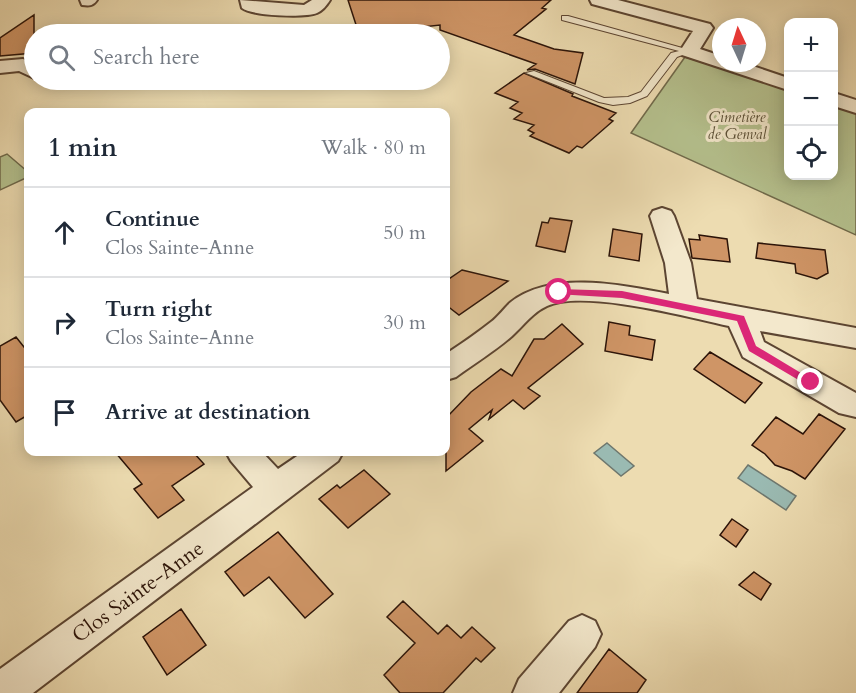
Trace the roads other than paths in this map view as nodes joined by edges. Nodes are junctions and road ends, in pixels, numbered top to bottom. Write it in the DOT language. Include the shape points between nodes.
graph roads {
  1 [pos="248,0"];
  2 [pos="598,0"];
  3 [pos="319,3"];
  4 [pos="565,18"];
  5 [pos="689,51"];
  6 [pos="712,59"];
  7 [pos="24,66"];
  8 [pos="0,67"];
  9 [pos="753,72"];
  10 [pos="531,73"];
  11 [pos="784,82"];
  12 [pos="838,100"];
  13 [pos="856,107"];
  14 [pos="662,216"];
  15 [pos="684,305"];
  16 [pos="740,318"];
  17 [pos="856,338"];
  18 [pos="450,366"];
  19 [pos="856,405"];
  20 [pos="246,456"];
  21 [pos="321,456"];
  22 [pos="275,489"];
  23 [pos="582,634"];
  24 [pos="0,693"];
  25 [pos="533,693"];
  1 -- 3 [label="street" via="253,8 262,9 304,10"];
  2 -- 5 [label="street" via="704,28"];
  4 -- 5 [label="lane"];
  5 -- 6 [label="street"];
  5 -- 10 [label="lane" via="674,55 645,94 630,100 602,100"];
  7 -- 8 [label="street"];
  9 -- 11 [label="street"];
  12 -- 13 [label="street"];
  14 -- 15 [label="street" via="678,263"];
  15 -- 16 [label="street"];
  15 -- 18 [label="street" via="622,294 559,292 538,298 521,309 503,328"];
  16 -- 17 [label="street"];
  16 -- 19 [label="street" via="753,348"];
  20 -- 22 [label="street"];
  21 -- 22 [label="street, Clos Sainte-Anne"];
  22 -- 24 [label="street, Clos Sainte-Anne"];
  23 -- 25 [label="street"];
}
